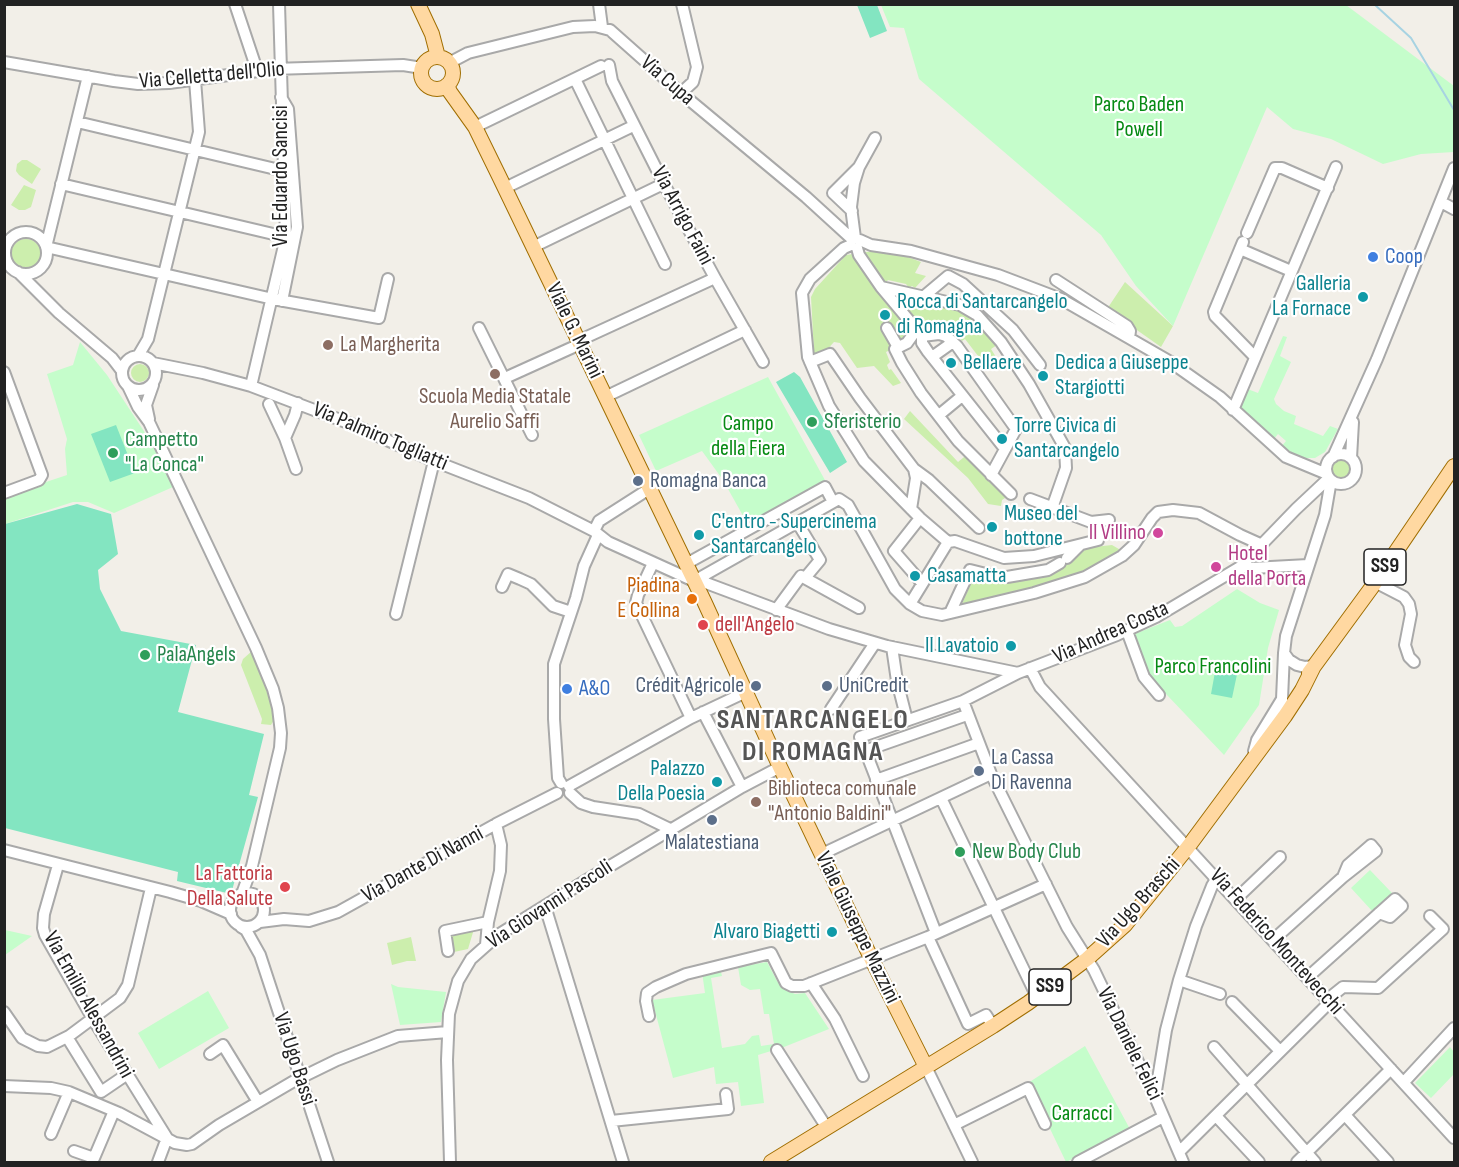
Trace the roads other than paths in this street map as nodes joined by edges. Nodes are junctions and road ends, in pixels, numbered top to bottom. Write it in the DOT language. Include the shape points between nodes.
graph roads {
  1 [pos="235,4"];
  2 [pos="279,4"];
  3 [pos="418,4"];
  4 [pos="599,4"];
  5 [pos="682,4"];
  6 [pos="602,27"];
  7 [pos="444,60"];
  8 [pos="4,62"];
  9 [pos="422,68"];
  10 [pos="281,69"];
  11 [pos="257,70"];
  12 [pos="88,76"];
  13 [pos="575,79"];
  14 [pos="195,80"];
  15 [pos="447,85"];
  16 [pos="681,93"];
  17 [pos="280,97"];
  18 [pos="77,122"];
  19 [pos="475,127"];
  20 [pos="631,127"];
  21 [pos="875,138"];
  22 [pos="604,140"];
  23 [pos="195,151"];
  24 [pos="859,167"];
  25 [pos="1336,167"];
  26 [pos="1455,168"];
  27 [pos="284,171"];
  28 [pos="61,184"];
  29 [pos="659,186"];
  30 [pos="505,188"];
  31 [pos="1328,188"];
  32 [pos="290,197"];
  33 [pos="632,199"];
  34 [pos="1441,202"];
  35 [pos="1455,209"];
  36 [pos="55,211"];
  37 [pos="852,211"];
  38 [pos="180,212"];
  39 [pos="32,233"];
  40 [pos="8,236"];
  41 [pos="286,237"];
  42 [pos="1243,241"];
  43 [pos="858,243"];
  44 [pos="46,247"];
  45 [pos="533,247"];
  46 [pos="5,252"];
  47 [pos="665,264"];
  48 [pos="39,269"];
  49 [pos="1291,271"];
  50 [pos="12,272"];
  51 [pos="165,273"];
  52 [pos="715,278"];
  53 [pos="388,279"];
  54 [pos="1056,280"];
  55 [pos="881,287"];
  56 [pos="38,291"];
  57 [pos="923,297"];
  58 [pos="277,300"];
  59 [pos="479,328"];
  60 [pos="887,328"];
  61 [pos="745,330"];
  62 [pos="920,333"];
  63 [pos="1129,338"];
  64 [pos="148,339"];
  65 [pos="93,341"];
  66 [pos="579,342"];
  67 [pos="952,342"];
  68 [pos="897,348"];
  69 [pos="134,357"];
  70 [pos="932,357"];
  71 [pos="1255,357"];
  72 [pos="152,361"];
  73 [pos="763,362"];
  74 [pos="810,362"];
  75 [pos="1040,364"];
  76 [pos="188,370"];
  77 [pos="122,371"];
  78 [pos="4,372"];
  79 [pos="505,378"];
  80 [pos="1246,379"];
  81 [pos="154,382"];
  82 [pos="128,386"];
  83 [pos="251,386"];
  84 [pos="962,396"];
  85 [pos="605,397"];
  86 [pos="1220,397"];
  87 [pos="298,403"];
  88 [pos="269,404"];
  89 [pos="1233,410"];
  90 [pos="1353,414"];
  91 [pos="939,415"];
  92 [pos="149,422"];
  93 [pos="532,435"];
  94 [pos="285,438"];
  95 [pos="1005,449"];
  96 [pos="1332,458"];
  97 [pos="1351,458"];
  98 [pos="434,461"];
  99 [pos="1310,466"];
  100 [pos="1455,466"];
  101 [pos="297,469"];
  102 [pos="914,469"];
  103 [pos="991,475"];
  104 [pos="1329,478"];
  105 [pos="1344,484"];
  106 [pos="649,489"];
  107 [pos="4,493"];
  108 [pos="1011,494"];
  109 [pos="1030,499"];
  110 [pos="836,500"];
  111 [pos="1052,508"];
  112 [pos="911,509"];
  113 [pos="1325,515"];
  114 [pos="920,518"];
  115 [pos="797,522"];
  116 [pos="979,528"];
  117 [pos="748,530"];
  118 [pos="596,533"];
  119 [pos="1240,536"];
  120 [pos="948,542"];
  121 [pos="1260,544"];
  122 [pos="756,545"];
  123 [pos="1080,545"];
  124 [pos="653,563"];
  125 [pos="686,564"];
  126 [pos="1243,564"];
  127 [pos="1308,565"];
  128 [pos="805,578"];
  129 [pos="698,579"];
  130 [pos="1375,582"];
  131 [pos="922,583"];
  132 [pos="502,587"];
  133 [pos="910,604"];
  134 [pos="859,608"];
  135 [pos="776,609"];
  136 [pos="571,612"];
  137 [pos="950,613"];
  138 [pos="396,614"];
  139 [pos="1127,631"];
  140 [pos="875,643"];
  141 [pos="892,647"];
  142 [pos="1284,653"];
  143 [pos="1414,662"];
  144 [pos="1314,666"];
  145 [pos="1030,668"];
  146 [pos="1018,673"];
  147 [pos="746,692"];
  148 [pos="1159,695"];
  149 [pos="963,701"];
  150 [pos="1284,708"];
  151 [pos="831,710"];
  152 [pos="703,712"];
  153 [pos="968,715"];
  154 [pos="691,718"];
  155 [pos="907,720"];
  156 [pos="978,743"];
  157 [pos="870,749"];
  158 [pos="780,767"];
  159 [pos="992,774"];
  160 [pos="876,780"];
  161 [pos="1236,781"];
  162 [pos="742,787"];
  163 [pos="564,789"];
  164 [pos="941,798"];
  165 [pos="891,821"];
  166 [pos="496,824"];
  167 [pos="670,829"];
  168 [pos="1188,847"];
  169 [pos="4,852"];
  170 [pos="822,854"];
  171 [pos="1280,857"];
  172 [pos="58,865"];
  173 [pos="252,866"];
  174 [pos="1343,877"];
  175 [pos="1217,878"];
  176 [pos="1046,884"];
  177 [pos="152,888"];
  178 [pos="257,896"];
  179 [pos="238,897"];
  180 [pos="1236,899"];
  181 [pos="201,901"];
  182 [pos="545,906"];
  183 [pos="994,907"];
  184 [pos="264,908"];
  185 [pos="1379,913"];
  186 [pos="231,915"];
  187 [pos="1430,916"];
  188 [pos="284,919"];
  189 [pos="488,922"];
  190 [pos="258,923"];
  191 [pos="241,927"];
  192 [pos="932,935"];
  193 [pos="1274,940"];
  194 [pos="486,945"];
  195 [pos="448,951"];
  196 [pos="260,955"];
  197 [pos="1088,959"];
  198 [pos="872,960"];
  199 [pos="1308,977"];
  200 [pos="1179,980"];
  201 [pos="811,983"];
  202 [pos="1220,994"];
  203 [pos="1037,997"];
  204 [pos="1329,1000"];
  205 [pos="1232,1002"];
  206 [pos="4,1012"];
  207 [pos="649,1016"];
  208 [pos="93,1019"];
  209 [pos="993,1026"];
  210 [pos="1454,1031"];
  211 [pos="448,1032"];
  212 [pos="67,1037"];
  213 [pos="1214,1047"];
  214 [pos="777,1050"];
  215 [pos="1280,1051"];
  216 [pos="210,1054"];
  217 [pos="926,1067"];
  218 [pos="1391,1069"];
  219 [pos="126,1075"];
  220 [pos="862,1076"];
  221 [pos="300,1078"];
  222 [pos="1404,1082"];
  223 [pos="1246,1084"];
  224 [pos="4,1086"];
  225 [pos="69,1092"];
  226 [pos="726,1094"];
  227 [pos="1155,1097"];
  228 [pos="258,1102"];
  229 [pos="114,1111"];
  230 [pos="1345,1115"];
  231 [pos="1216,1116"];
  232 [pos="1163,1118"];
  233 [pos="611,1121"];
  234 [pos="1046,1124"];
  235 [pos="954,1125"];
  236 [pos="827,1128"];
  237 [pos="1452,1131"];
  238 [pos="51,1134"];
  239 [pos="166,1138"];
  240 [pos="74,1151"];
  241 [pos="1306,1153"];
  242 [pos="1181,1157"];
  243 [pos="158,1162"];
  244 [pos="328,1162"];
  245 [pos="450,1162"];
  246 [pos="623,1162"];
  247 [pos="771,1162"];
  248 [pos="972,1162"];
  249 [pos="1077,1162"];
  250 [pos="1259,1162"];
  251 [pos="1297,1162"];
  252 [pos="1315,1162"];
  253 [pos="1388,1162"];
  1 -- 11 [label="street"];
  2 -- 10 [label="street, Via Eduardo Sancisi"];
  3 -- 7 [label="main road"];
  4 -- 6 [label="street"];
  5 -- 16 [label="street" via="697,68 693,82"];
  6 -- 7 [label="street" via="573,27"];
  6 -- 16 [label="street, Via Cupa"];
  7 -- 9 [label="main road" via="428,60"];
  7 -- 15 [label="main road" via="453,72"];
  8 -- 12 [label="street, Via Celletta dell'Olio"];
  9 -- 10 [label="street, Via Celletta dell'Olio" via="403,65"];
  9 -- 15 [label="main road" via="422,78 428,86 438,89"];
  10 -- 11 [label="street, Via Celletta dell'Olio"];
  10 -- 17 [label="street, Via Eduardo Sancisi"];
  11 -- 14 [label="street, Via Celletta dell'Olio"];
  12 -- 14 [label="street, Via Celletta dell'Olio" via="138,84"];
  12 -- 18 [label="street"];
  13 -- 19 [label="street"];
  13 -- 22 [label="street"];
  13 -- 52 [label="street, Via Arrigo Faini" via="605,66"];
  14 -- 23 [label="street" via="199,132"];
  15 -- 19 [label="main road, Viale G. Marini"];
  16 -- 43 [label="street, Via Cupa"];
  17 -- 27 [label="street, Via Eduardo Sancisi"];
  17 -- 32 [label="street" via="288,109"];
  18 -- 23 [label="street"];
  18 -- 28 [label="street"];
  19 -- 30 [label="main road, Viale G. Marini"];
  20 -- 22 [label="street"];
  21 -- 24 [label="street"];
  22 -- 30 [label="street"];
  22 -- 33 [label="street"];
  23 -- 27 [label="street"];
  23 -- 38 [label="street"];
  24 -- 37 [label="street"];
  24 -- 37 [label="street" via="833,193"];
  25 -- 31 [label="street"];
  26 -- 34 [label="street"];
  27 -- 32 [label="street, Via Eduardo Sancisi"];
  28 -- 36 [label="street"];
  28 -- 38 [label="street"];
  29 -- 33 [label="street"];
  30 -- 45 [label="main road, Viale G. Marini"];
  31 -- 42 [label="street" via="1275,168"];
  31 -- 49 [label="street"];
  32 -- 41 [label="street, Via Eduardo Sancisi"];
  32 -- 58 [label="street" via="296,229"];
  33 -- 45 [label="street"];
  33 -- 47 [label="street"];
  34 -- 35 [label="street"];
  34 -- 90 [label="street"];
  36 -- 39 [label="street"];
  36 -- 44 [label="street"];
  37 -- 43 [label="street"];
  38 -- 41 [label="street"];
  38 -- 51 [label="street"];
  39 -- 40 [label="street"];
  39 -- 44 [label="street"];
  40 -- 46 [label="street"];
  41 -- 58 [label="street, Via Eduardo Sancisi"];
  42 -- 49 [label="street"];
  42 -- 71 [label="street" via="1214,312"];
  43 -- 55 [label="street" via="859,255"];
  43 -- 63 [label="street" via="911,251 1042,290"];
  43 -- 74 [label="street" via="844,248 810,279 802,293"];
  44 -- 48 [label="street" via="46,259"];
  44 -- 51 [label="street"];
  45 -- 66 [label="main road, Viale G. Marini"];
  46 -- 50 [label="street"];
  48 -- 50 [label="street" via="29,274"];
  48 -- 56 [label="street"];
  49 -- 71 [label="street"];
  50 -- 56 [label="street"];
  51 -- 58 [label="street"];
  51 -- 64 [label="street"];
  52 -- 61 [label="street, Via Arrigo Faini"];
  52 -- 66 [label="street"];
  53 -- 58 [label="street" via="379,318"];
  54 -- 63 [label="street" via="1127,326"];
  55 -- 57 [label="street"];
  55 -- 62 [label="street"];
  56 -- 65 [label="street"];
  57 -- 75 [label="street" via="948,276 963,284 1012,330"];
  57 -- 111 [label="street" via="960,305 977,315 1029,384 1065,448 1066,468"];
  58 -- 83 [label="street, Via Eduardo Sancisi"];
  59 -- 79 [label="street"];
  60 -- 68 [label="street"];
  61 -- 73 [label="street, Via Arrigo Faini"];
  61 -- 85 [label="street"];
  62 -- 67 [label="street" via="939,334"];
  62 -- 68 [label="street"];
  62 -- 70 [label="street"];
  63 -- 86 [label="street"];
  64 -- 69 [label="street"];
  64 -- 72 [label="street"];
  65 -- 69 [label="street"];
  65 -- 77 [label="street"];
  66 -- 79 [label="street"];
  66 -- 85 [label="main road, Viale G. Marini"];
  67 -- 70 [label="street"];
  67 -- 95 [label="street" via="1016,429"];
  68 -- 91 [label="street" via="921,393"];
  69 -- 72 [label="street"];
  69 -- 77 [label="street"];
  70 -- 84 [label="street"];
  71 -- 80 [label="street"];
  72 -- 76 [label="street, Via Palmiro Togliatti"];
  72 -- 81 [label="street" via="156,368"];
  74 -- 102 [label="street" via="830,354"];
  74 -- 112 [label="street" via="829,406 864,461"];
  76 -- 81 [label="street"];
  76 -- 83 [label="street, Via Palmiro Togliatti"];
  77 -- 82 [label="street"];
  78 -- 107 [label="street" via="42,475 39,480"];
  79 -- 93 [label="street"];
  80 -- 86 [label="street" via="1228,397"];
  80 -- 89 [label="street"];
  81 -- 82 [label="street" via="143,390"];
  81 -- 92 [label="street" via="146,405"];
  82 -- 92 [label="street"];
  83 -- 87 [label="street, Via Palmiro Togliatti"];
  84 -- 91 [label="street"];
  84 -- 95 [label="street"];
  85 -- 106 [label="main road, Viale G. Marini"];
  86 -- 89 [label="street"];
  87 -- 94 [label="street"];
  87 -- 98 [label="street, Via Palmiro Togliatti"];
  88 -- 94 [label="street"];
  89 -- 99 [label="street" via="1286,458"];
  90 -- 96 [label="street"];
  90 -- 97 [label="street"];
  91 -- 103 [label="street"];
  92 -- 173 [label="street" via="266,668 278,708 280,748"];
  94 -- 101 [label="street"];
  95 -- 103 [label="street"];
  96 -- 97 [label="street" via="1342,454"];
  96 -- 99 [label="street"];
  96 -- 104 [label="street" via="1327,467"];
  97 -- 105 [label="street" via="1356,466 1355,476"];
  98 -- 118 [label="street, Via Palmiro Togliatti" via="529,498"];
  98 -- 138 [label="street"];
  99 -- 104 [label="street"];
  100 -- 130 [label="main road, SS9"];
  102 -- 112 [label="street"];
  102 -- 116 [label="street"];
  103 -- 108 [label="street"];
  104 -- 105 [label="street"];
  104 -- 113 [label="street"];
  104 -- 121 [label="street, Via Andrea Costa"];
  105 -- 113 [label="street"];
  106 -- 118 [label="street" via="599,521"];
  106 -- 125 [label="main road, Viale G. Marini"];
  109 -- 111 [label="street"];
  110 -- 115 [label="street"];
  110 -- 117 [label="street" via="825,488"];
  110 -- 133 [label="street" via="848,505 895,589"];
  111 -- 123 [label="street" via="1091,522 1104,521 1098,540"];
  112 -- 114 [label="street"];
  113 -- 127 [label="street"];
  114 -- 120 [label="street"];
  114 -- 131 [label="street" via="894,551"];
  115 -- 122 [label="street"];
  115 -- 128 [label="street" via="820,560"];
  117 -- 122 [label="street"];
  117 -- 125 [label="street"];
  118 -- 124 [label="street, Via Palmiro Togliatti"];
  118 -- 136 [label="street"];
  119 -- 121 [label="street"];
  119 -- 126 [label="street" via="1245,548"];
  119 -- 137 [label="street" via="1200,513 1158,512 1122,556 1085,577"];
  120 -- 123 [label="street" via="1004,558"];
  120 -- 131 [label="street"];
  121 -- 126 [label="street, Via Andrea Costa"];
  122 -- 129 [label="street"];
  123 -- 137 [label="street" via="1048,570 1002,577 970,570"];
  124 -- 129 [label="street, Via Palmiro Togliatti"];
  124 -- 154 [label="street" via="636,603"];
  125 -- 129 [label="main road, Viale G. Marini"];
  126 -- 127 [label="street"];
  126 -- 139 [label="street, Via Andrea Costa"];
  127 -- 142 [label="street"];
  128 -- 134 [label="street"];
  128 -- 135 [label="street" via="801,576"];
  129 -- 135 [label="street, Via Palmiro Togliatti"];
  129 -- 147 [label="main road, Viale G. Marini"];
  130 -- 143 [label="street" via="1404,597 1409,604 1405,645"];
  130 -- 144 [label="main road, SS9"];
  131 -- 133 [label="street"];
  132 -- 136 [label="street" via="508,574 531,584 553,606"];
  133 -- 137 [label="street" via="935,614"];
  135 -- 140 [label="street, Via Palmiro Togliatti"];
  136 -- 163 [label="street" via="554,664 558,778"];
  139 -- 145 [label="street, Via Andrea Costa"];
  139 -- 148 [label="street" via="1144,677"];
  140 -- 141 [label="street, Via Palmiro Togliatti"];
  140 -- 151 [label="street"];
  141 -- 146 [label="street, Via Palmiro Togliatti"];
  141 -- 155 [label="street"];
  142 -- 144 [label="street" via="1297,665"];
  142 -- 150 [label="street"];
  144 -- 150 [label="main road, Via Ugo Braschi"];
  145 -- 146 [label="street, Via Andrea Costa"];
  145 -- 168 [label="street, Via Federico Montevecchi" via="1040,687"];
  146 -- 149 [label="street, Via Andrea Costa"];
  147 -- 152 [label="street, Via Dante Di Nanni"];
  147 -- 158 [label="main road, Viale Giuseppe Mazzini"];
  149 -- 153 [label="street, Via Daniele Felici"];
  149 -- 155 [label="street, Via Andrea Costa"];
  150 -- 161 [label="main road, Via Ugo Braschi"];
  150 -- 161 [label="main road, Via Ugo Braschi"];
  152 -- 154 [label="street, Via Dante Di Nanni"];
  152 -- 162 [label="street"];
  153 -- 156 [label="street, Via Daniele Felici"];
  153 -- 157 [label="street"];
  154 -- 163 [label="street, Via Dante Di Nanni"];
  155 -- 160 [label="street, Via Andrea Costa" via="860,737"];
  156 -- 159 [label="street, Via Daniele Felici"];
  156 -- 160 [label="street"];
  158 -- 162 [label="street, Via Giovanni Pascoli"];
  158 -- 170 [label="main road, Viale Giuseppe Mazzini"];
  159 -- 164 [label="street"];
  159 -- 176 [label="street, Via Daniele Felici"];
  160 -- 165 [label="street"];
  161 -- 168 [label="main road, Via Ugo Braschi"];
  162 -- 167 [label="street, Via Giovanni Pascoli"];
  163 -- 166 [label="street, Via Dante Di Nanni"];
  163 -- 167 [label="street" via="581,803 639,814"];
  164 -- 165 [label="street"];
  164 -- 183 [label="street"];
  165 -- 170 [label="street"];
  165 -- 192 [label="street"];
  166 -- 188 [label="street, Via Dante Di Nanni" via="338,912 309,921"];
  166 -- 189 [label="street" via="501,845 500,871"];
  167 -- 182 [label="street, Via Giovanni Pascoli"];
  168 -- 175 [label="street, Via Federico Montevecchi"];
  168 -- 197 [label="main road, Via Ugo Braschi / SS9" via="1125,925"];
  169 -- 172 [label="street"];
  170 -- 198 [label="main road, Viale Giuseppe Mazzini"];
  171 -- 180 [label="street"];
  172 -- 177 [label="street"];
  172 -- 208 [label="street, Via Emilio Alessandrini" via="45,906 43,928"];
  173 -- 178 [label="street"];
  173 -- 179 [label="street"];
  174 -- 193 [label="street"];
  175 -- 180 [label="street, Via Federico Montevecchi"];
  175 -- 200 [label="street"];
  176 -- 183 [label="street"];
  176 -- 197 [label="street, Via Daniele Felici"];
  177 -- 181 [label="street"];
  177 -- 208 [label="street" via="128,985 120,998"];
  178 -- 179 [label="street" via="247,893"];
  178 -- 184 [label="street"];
  179 -- 181 [label="street"];
  179 -- 186 [label="street" via="230,909"];
  180 -- 193 [label="street, Via Federico Montevecchi"];
  181 -- 186 [label="street"];
  182 -- 194 [label="street, Via Giovanni Pascoli"];
  182 -- 233 [label="street"];
  183 -- 192 [label="street"];
  183 -- 203 [label="street"];
  184 -- 188 [label="street, Via Dante Di Nanni"];
  184 -- 190 [label="street"];
  185 -- 199 [label="street"];
  186 -- 191 [label="street"];
  187 -- 204 [label="street" via="1443,929 1378,988 1343,987"];
  188 -- 190 [label="street, Via Dante Di Nanni"];
  189 -- 194 [label="street"];
  189 -- 195 [label="street" via="445,931"];
  190 -- 191 [label="street"];
  190 -- 196 [label="street, Via Ugo Bassi"];
  191 -- 196 [label="street, Via Ugo Bassi"];
  192 -- 198 [label="street"];
  192 -- 209 [label="street" via="968,1024 986,1015"];
  193 -- 199 [label="street, Via Federico Montevecchi"];
  194 -- 211 [label="street, Via Giovanni Pascoli" via="471,959 458,981"];
  196 -- 221 [label="street, Via Ugo Bassi"];
  197 -- 203 [label="main road, Via Ugo Braschi / SS9"];
  197 -- 227 [label="street, Via Daniele Felici"];
  198 -- 201 [label="street"];
  198 -- 217 [label="main road, Viale Giuseppe Mazzini"];
  199 -- 204 [label="street, Via Federico Montevecchi"];
  200 -- 202 [label="street"];
  200 -- 227 [label="street"];
  201 -- 207 [label="street" via="798,987 786,983 771,953 686,974 656,987 647,993"];
  201 -- 220 [label="street" via="835,1019"];
  203 -- 209 [label="main road, Via Ugo Braschi / SS9"];
  204 -- 215 [label="street"];
  204 -- 218 [label="street, Via Federico Montevecchi"];
  205 -- 215 [label="street"];
  206 -- 212 [label="street" via="22,1038 31,1043 47,1047"];
  208 -- 212 [label="street"];
  208 -- 219 [label="street, Via Emilio Alessandrini"];
  209 -- 217 [label="main road, Via Ugo Braschi / SS9"];
  210 -- 222 [label="street"];
  211 -- 221 [label="street" via="398,1036"];
  211 -- 245 [label="street, Via Giovanni Pascoli"];
  212 -- 219 [label="street" via="101,1092"];
  213 -- 223 [label="street"];
  214 -- 236 [label="street"];
  215 -- 223 [label="street"];
  216 -- 228 [label="street" via="223,1045"];
  217 -- 235 [label="street, Viale Giuseppe Mazzini"];
  217 -- 236 [label="main road, Via Ugo Braschi / SS9"];
  218 -- 222 [label="street, Via Federico Montevecchi"];
  218 -- 230 [label="street"];
  219 -- 239 [label="street, Via Emilio Alessandrini"];
  221 -- 228 [label="street"];
  221 -- 244 [label="street, Via Ugo Bassi"];
  222 -- 237 [label="street, Via Federico Montevecchi"];
  223 -- 231 [label="street"];
  223 -- 241 [label="street"];
  224 -- 225 [label="street"];
  225 -- 229 [label="street"];
  225 -- 238 [label="street"];
  226 -- 233 [label="street" via="728,1109"];
  227 -- 232 [label="street, Via Daniele Felici"];
  228 -- 239 [label="street" via="192,1144 182,1145"];
  229 -- 239 [label="street"];
  229 -- 240 [label="street" via="94,1158"];
  230 -- 241 [label="street"];
  230 -- 253 [label="street"];
  231 -- 242 [label="street"];
  231 -- 250 [label="street"];
  232 -- 242 [label="street, Via Daniele Felici"];
  232 -- 249 [label="street"];
  233 -- 246 [label="street"];
  234 -- 235 [label="street" via="1028,1088"];
  235 -- 248 [label="street, Viale Giuseppe Mazzini"];
  236 -- 247 [label="main road, Via Ugo Braschi / SS9"];
  239 -- 243 [label="street"];
  241 -- 251 [label="street"];
  241 -- 252 [label="street"];
}
